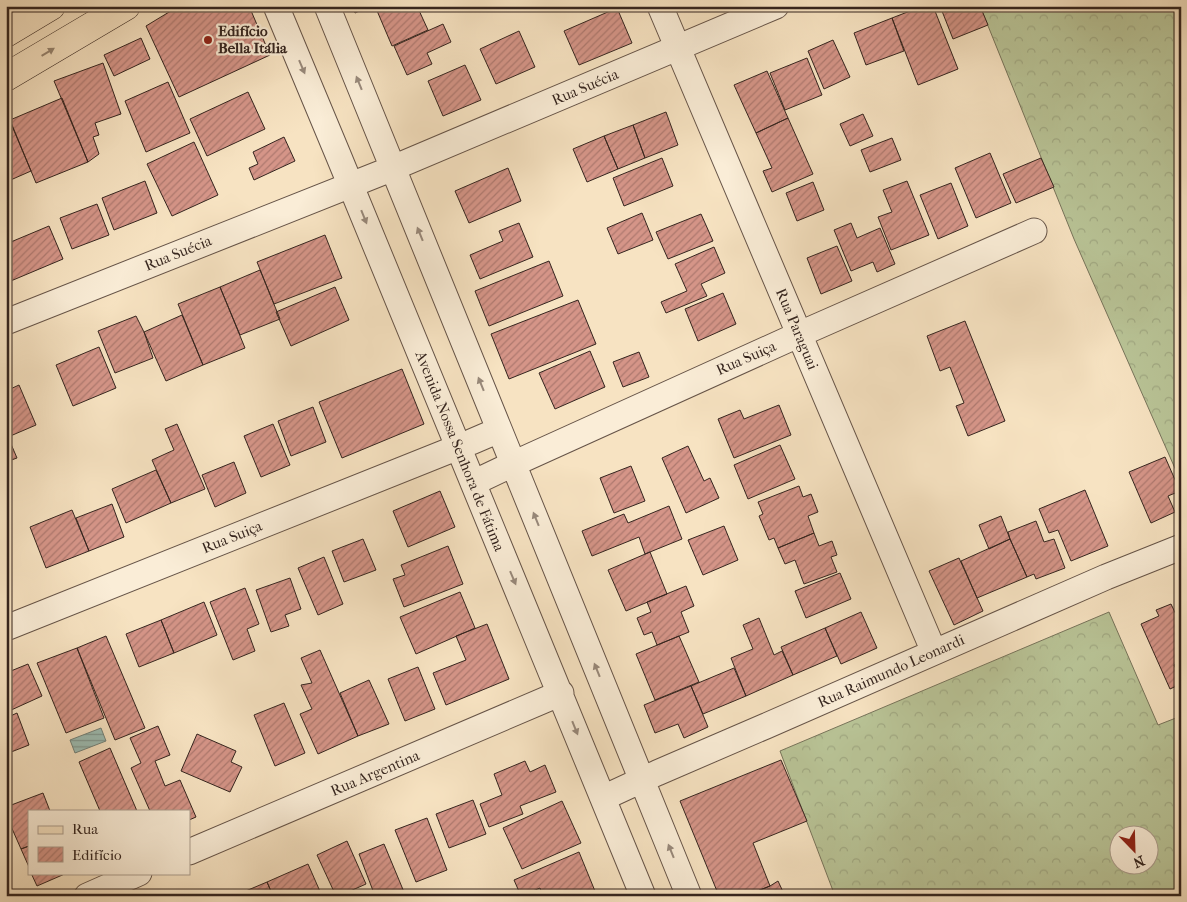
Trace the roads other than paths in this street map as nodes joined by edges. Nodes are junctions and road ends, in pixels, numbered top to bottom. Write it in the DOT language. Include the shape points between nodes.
graph roads {
  1 [pos="51,6"];
  2 [pos="276,6"];
  3 [pos="327,6"];
  4 [pos="660,6"];
  5 [pos="776,6"];
  6 [pos="111,10"];
  7 [pos="6,32"];
  8 [pos="678,48"];
  9 [pos="6,77"];
  10 [pos="393,168"];
  11 [pos="351,185"];
  12 [pos="1034,230"];
  13 [pos="6,322"];
  14 [pos="800,334"];
  15 [pos="499,430"];
  16 [pos="458,447"];
  17 [pos="513,464"];
  18 [pos="473,483"];
  19 [pos="1181,547"];
  20 [pos="6,628"];
  21 [pos="934,652"];
  22 [pos="561,693"];
  23 [pos="642,780"];
  24 [pos="603,798"];
  25 [pos="190,852"];
  26 [pos="138,874"];
  27 [pos="87,896"];
  28 [pos="643,896"];
  29 [pos="689,896"];
  1 -- 7 [label="main road"];
  2 -- 11 [label="street, Avenida Nossa Senhora de Fátima, one-way"];
  10 -- 3 [label="street, one-way"];
  4 -- 8 [label="street, Rua Paraguai"];
  5 -- 8 [label="street, Rua Suécia"];
  9 -- 6 [label="main road, one-way"];
  8 -- 10 [label="street, Rua Suécia"];
  8 -- 14 [label="street, Rua Paraguai"];
  10 -- 11 [label="street, Rua Suécia"];
  15 -- 10 [label="street, one-way"];
  11 -- 13 [label="street, Rua Suécia"];
  11 -- 16 [label="street, Avenida Nossa Senhora de Fátima, one-way"];
  12 -- 14 [label="street, Rua Suiça"];
  14 -- 17 [label="street, Rua Suiça"];
  14 -- 21 [label="street, Rua Paraguai"];
  15 -- 16 [label="street, Rua Suiça"];
  15 -- 17 [label="street"];
  16 -- 18 [label="street, Avenida Nossa Senhora de Fátima"];
  16 -- 20 [label="street, Rua Suiça"];
  17 -- 18 [label="street, Rua Suiça"];
  23 -- 17 [label="street, one-way"];
  18 -- 22 [label="street, Avenida Nossa Senhora de Fátima, one-way"];
  19 -- 21 [label="street, Rua Raimundo Leonardi"];
  21 -- 23 [label="street, Rua Raimundo Leonardi"];
  22 -- 24 [label="street, Avenida Nossa Senhora de Fátima, one-way"];
  22 -- 25 [label="street, Rua Argentina"];
  23 -- 24 [label="street, Rua Raimundo Leonardi"];
  29 -- 23 [label="street, one-way"];
  24 -- 28 [label="street, Avenida Nossa Senhora de Fátima"];
  26 -- 27 [label="street"];
}
